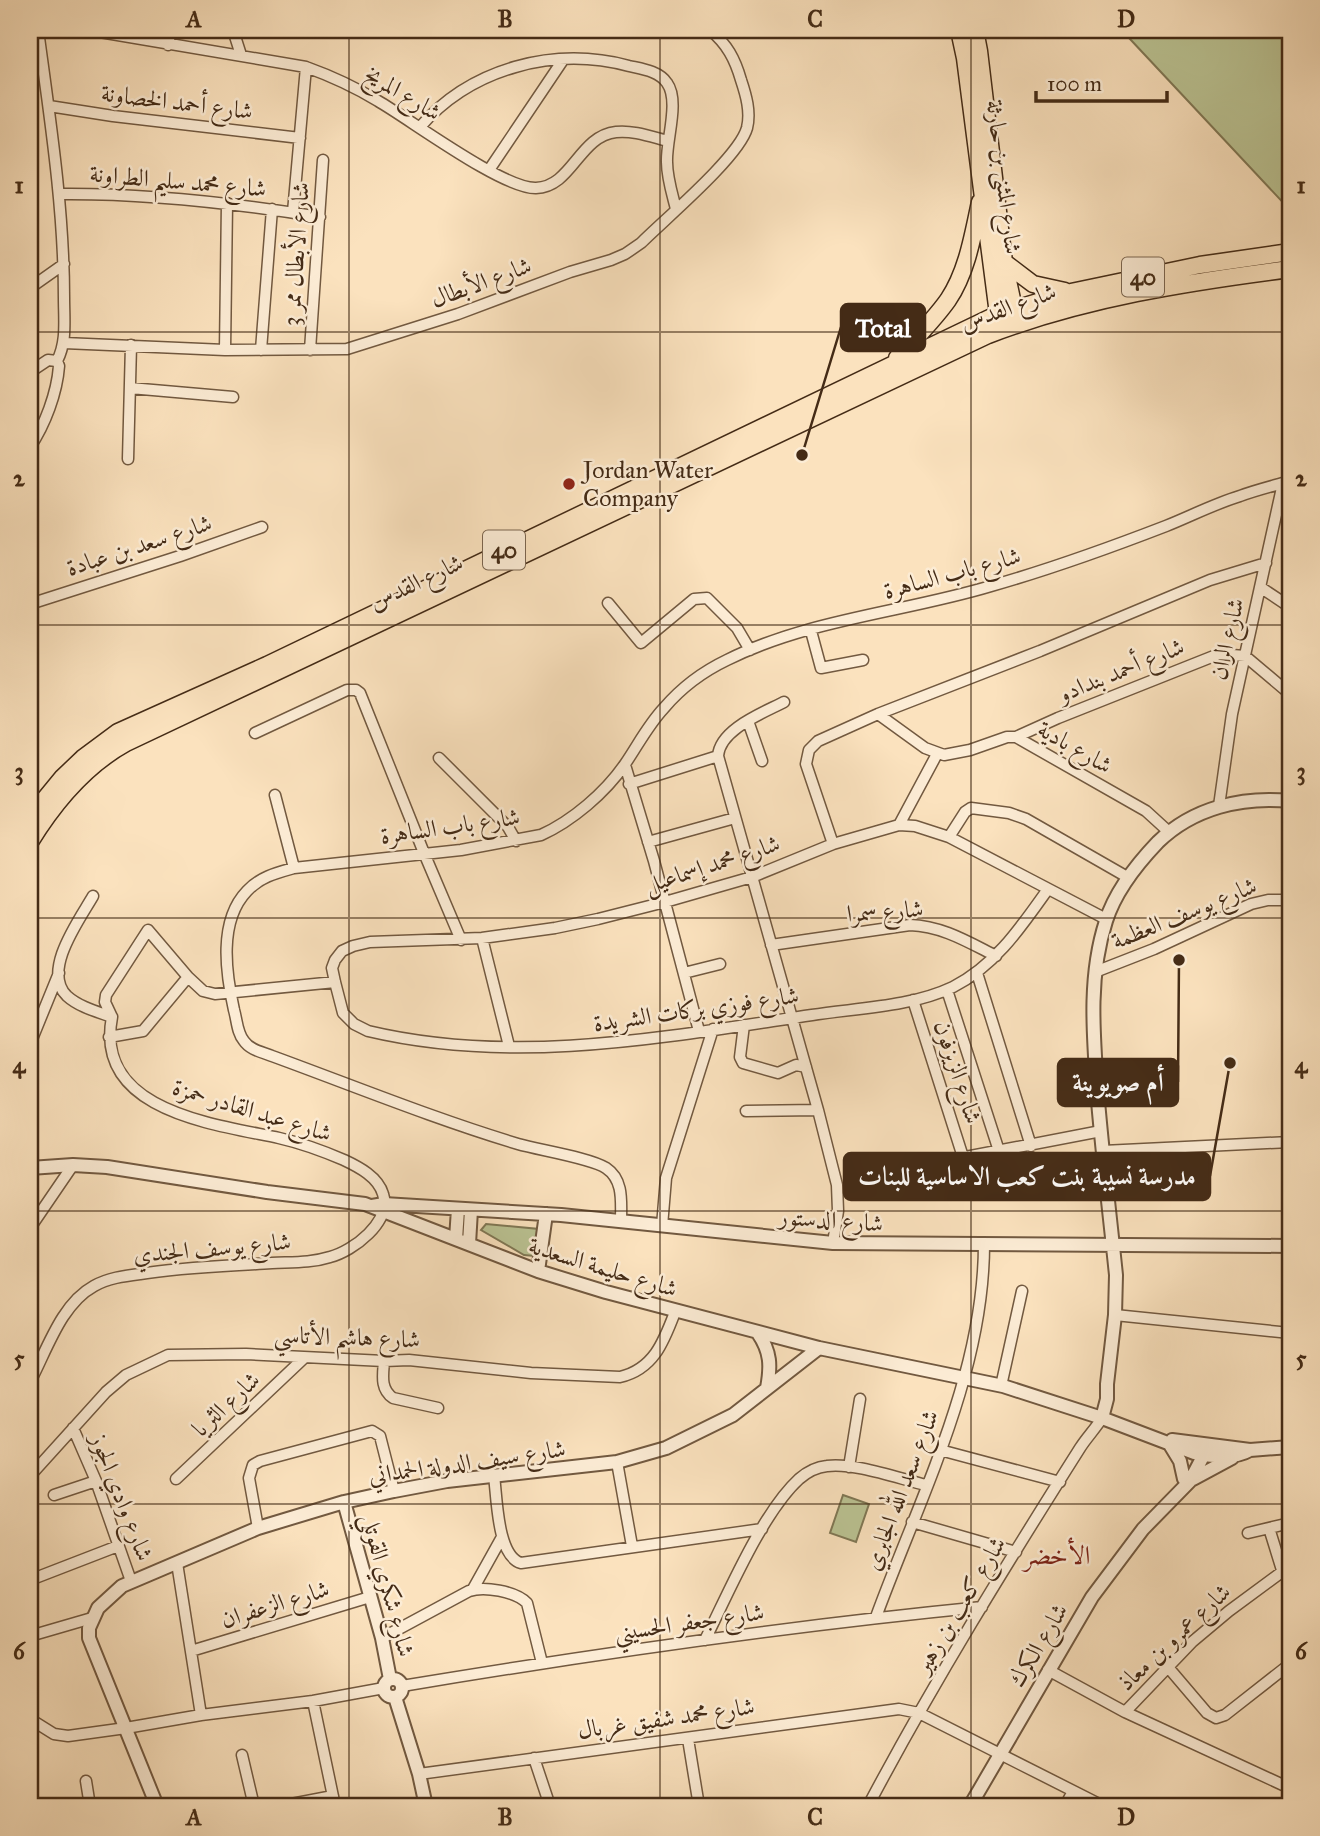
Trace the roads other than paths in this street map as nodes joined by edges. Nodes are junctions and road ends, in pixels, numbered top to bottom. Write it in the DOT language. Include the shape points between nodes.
graph roads {
  1 [pos="38,30"];
  2 [pos="89,30"];
  3 [pos="171,30"];
  4 [pos="233,30"];
  5 [pos="710,30"];
  6 [pos="959,30"];
  7 [pos="975,30"];
  8 [pos="111,32"];
  9 [pos="168,45"];
  10 [pos="242,55"];
  11 [pos="563,60"];
  12 [pos="306,67"];
  13 [pos="49,106"];
  14 [pos="420,127"];
  15 [pos="300,138"];
  16 [pos="668,141"];
  17 [pos="323,160"];
  18 [pos="489,170"];
  19 [pos="983,186"];
  20 [pos="59,194"];
  21 [pos="227,203"];
  22 [pos="272,209"];
  23 [pos="676,209"];
  24 [pos="293,212"];
  25 [pos="320,217"];
  26 [pos="1290,252"];
  27 [pos="1004,262"];
  28 [pos="64,264"];
  29 [pos="1290,270"];
  30 [pos="30,288"];
  31 [pos="1070,292"];
  32 [pos="1009,319"];
  33 [pos="64,343"];
  34 [pos="131,345"];
  35 [pos="225,350"];
  36 [pos="261,350"];
  37 [pos="310,350"];
  38 [pos="58,364"];
  39 [pos="890,365"];
  40 [pos="30,372"];
  41 [pos="130,388"];
  42 [pos="233,397"];
  43 [pos="30,447"];
  44 [pos="128,459"];
  45 [pos="1286,482"];
  46 [pos="262,527"];
  47 [pos="1266,563"];
  48 [pos="1260,587"];
  49 [pos="608,603"];
  50 [pos="30,604"];
  51 [pos="1290,607"];
  52 [pos="811,631"];
  53 [pos="750,650"];
  54 [pos="1245,656"];
  55 [pos="863,660"];
  56 [pos="1290,694"];
  57 [pos="784,702"];
  58 [pos="878,714"];
  59 [pos="748,721"];
  60 [pos="256,733"];
  61 [pos="1016,737"];
  62 [pos="937,754"];
  63 [pos="718,756"];
  64 [pos="439,758"];
  65 [pos="762,761"];
  66 [pos="625,765"];
  67 [pos="629,784"];
  68 [pos="275,795"];
  69 [pos="1290,801"];
  70 [pos="1219,806"];
  71 [pos="30,817"];
  72 [pos="736,818"];
  73 [pos="899,825"];
  74 [pos="1169,832"];
  75 [pos="948,837"];
  76 [pos="516,841"];
  77 [pos="30,842"];
  78 [pos="648,842"];
  79 [pos="833,844"];
  80 [pos="424,853"];
  81 [pos="294,868"];
  82 [pos="752,877"];
  83 [pos="1129,878"];
  84 [pos="1048,889"];
  85 [pos="93,895"];
  86 [pos="1290,900"];
  87 [pos="665,902"];
  88 [pos="1106,919"];
  89 [pos="482,938"];
  90 [pos="461,940"];
  91 [pos="771,945"];
  92 [pos="996,956"];
  93 [pos="720,964"];
  94 [pos="59,972"];
  95 [pos="1095,972"];
  96 [pos="684,973"];
  97 [pos="977,973"];
  98 [pos="188,977"];
  99 [pos="335,982"];
  100 [pos="947,989"];
  101 [pos="231,993"];
  102 [pos="913,1000"];
  103 [pos="112,1017"];
  104 [pos="792,1018"];
  105 [pos="744,1025"];
  106 [pos="713,1029"];
  107 [pos="699,1031"];
  108 [pos="109,1037"];
  109 [pos="30,1044"];
  110 [pos="509,1046"];
  111 [pos="806,1067"];
  112 [pos="818,1110"];
  113 [pos="746,1111"];
  114 [pos="1101,1131"];
  115 [pos="1290,1142"];
  116 [pos="1031,1146"];
  117 [pos="999,1151"];
  118 [pos="1103,1151"];
  119 [pos="963,1157"];
  120 [pos="934,1163"];
  121 [pos="73,1165"];
  122 [pos="30,1168"];
  123 [pos="380,1208"];
  124 [pos="464,1209"];
  125 [pos="546,1214"];
  126 [pos="621,1221"];
  127 [pos="662,1226"];
  128 [pos="30,1228"];
  129 [pos="462,1241"];
  130 [pos="833,1243"];
  131 [pos="1112,1243"];
  132 [pos="984,1244"];
  133 [pos="1290,1246"];
  134 [pos="538,1271"];
  135 [pos="1022,1292"];
  136 [pos="676,1311"];
  137 [pos="1115,1315"];
  138 [pos="758,1333"];
  139 [pos="1290,1333"];
  140 [pos="818,1348"];
  141 [pos="304,1358"];
  142 [pos="384,1361"];
  143 [pos="965,1377"];
  144 [pos="30,1382"];
  145 [pos="1000,1386"];
  146 [pos="767,1388"];
  147 [pos="860,1399"];
  148 [pos="438,1408"];
  149 [pos="1097,1421"];
  150 [pos="73,1428"];
  151 [pos="1165,1441"];
  152 [pos="1290,1447"];
  153 [pos="1201,1449"];
  154 [pos="940,1450"];
  155 [pos="1245,1452"];
  156 [pos="617,1462"];
  157 [pos="849,1466"];
  158 [pos="30,1476"];
  159 [pos="494,1476"];
  160 [pos="176,1479"];
  161 [pos="96,1481"];
  162 [pos="1186,1481"];
  163 [pos="1060,1482"];
  164 [pos="926,1485"];
  165 [pos="394,1491"];
  166 [pos="54,1495"];
  167 [pos="344,1502"];
  168 [pos="912,1522"];
  169 [pos="1290,1523"];
  170 [pos="258,1528"];
  171 [pos="1269,1528"];
  172 [pos="762,1529"];
  173 [pos="1248,1533"];
  174 [pos="502,1537"];
  175 [pos="118,1546"];
  176 [pos="632,1546"];
  177 [pos="1016,1552"];
  178 [pos="177,1563"];
  179 [pos="1286,1568"];
  180 [pos="30,1580"];
  181 [pos="131,1581"];
  182 [pos="1290,1583"];
  183 [pos="473,1589"];
  184 [pos="370,1597"];
  185 [pos="982,1607"];
  186 [pos="876,1617"];
  187 [pos="92,1618"];
  188 [pos="30,1636"];
  189 [pos="382,1638"];
  190 [pos="705,1640"];
  191 [pos="191,1651"];
  192 [pos="542,1663"];
  193 [pos="1290,1664"];
  194 [pos="1167,1666"];
  195 [pos="1048,1670"];
  196 [pos="393,1688"];
  197 [pos="313,1701"];
  198 [pos="1125,1712"];
  199 [pos="919,1713"];
  200 [pos="201,1715"];
  201 [pos="30,1719"];
  202 [pos="125,1728"];
  203 [pos="688,1739"];
  204 [pos="242,1755"];
  205 [pos="999,1755"];
  206 [pos="534,1758"];
  207 [pos="419,1774"];
  208 [pos="86,1781"];
  209 [pos="1283,1785"];
  210 [pos="1073,1791"];
  211 [pos="334,1801"];
  212 [pos="90,1806"];
  213 [pos="158,1806"];
  214 [pos="254,1806"];
  215 [pos="281,1806"];
  216 [pos="426,1806"];
  217 [pos="550,1806"];
  218 [pos="699,1806"];
  219 [pos="868,1806"];
  220 [pos="970,1806"];
  221 [pos="1065,1806"];
  222 [pos="1103,1806"];
  1 -- 13 [label="street"];
  2 -- 8 [label="street, شارع المريخ"];
  3 -- 9 [label="street"];
  4 -- 10 [label="street"];
  5 -- 23 [label="street, شارع الأبطال" via="730,50 737,66 749,113 747,127 727,160"];
  6 -- 19 [label="highway, شارع المثنى بن حارثة"];
  7 -- 27 [label="highway, شارع المثنى بن حارثة"];
  8 -- 9 [label="street, شارع المريخ"];
  9 -- 10 [label="street, شارع المريخ"];
  10 -- 12 [label="street, شارع المريخ"];
  11 -- 14 [label="street" via="512,67 473,83 442,104"];
  11 -- 16 [label="street" via="611,61 662,76 672,100"];
  11 -- 18 [label="street"];
  12 -- 14 [label="street, شارع المريخ" via="349,85"];
  12 -- 15 [label="street, شارع محمد سليم الطراونة"];
  13 -- 15 [label="street, شارع أحمد الخصاونة"];
  13 -- 20 [label="street"];
  14 -- 18 [label="street, شارع المريخ"];
  15 -- 24 [label="street, شارع محمد سليم الطراونة"];
  16 -- 18 [label="street, شارع المريخ" via="625,132 605,134 554,183 536,188 513,183"];
  16 -- 23 [label="street" via="668,179"];
  17 -- 25 [label="street, شارع الأبطال ممر 3"];
  19 -- 32 [label="highway, شارع المثنى بن حارثة"];
  19 -- 39 [label="highway" via="972,242 950,298"];
  20 -- 21 [label="street, شارع محمد سليم الطراونة"];
  20 -- 28 [label="street"];
  21 -- 22 [label="street, شارع محمد سليم الطراونة"];
  21 -- 35 [label="street"];
  22 -- 24 [label="street, شارع محمد سليم الطراونة"];
  22 -- 36 [label="street"];
  23 -- 37 [label="street, شارع الأبطال" via="641,243 611,260 359,346"];
  24 -- 25 [label="street, شارع محمد سليم الطراونة"];
  25 -- 37 [label="street, شارع الأبطال ممر 3"];
  26 -- 31 [label="highway, شارع القدس / 40"];
  27 -- 31 [label="highway" via="1033,284"];
  27 -- 32 [label="highway, شارع المثنى بن حارثة"];
  28 -- 30 [label="street"];
  28 -- 33 [label="street"];
  29 -- 32 [label="highway, شارع القدس / 40" via="1210,280"];
  31 -- 32 [label="highway, شارع القدس / 40"];
  32 -- 39 [label="highway, شارع القدس / 40"];
  32 -- 77 [label="highway, شارع القدس / 40" via="514,561 127,743 86,772 54,806"];
  33 -- 34 [label="street, شارع الأبطال"];
  33 -- 38 [label="street"];
  34 -- 35 [label="street, شارع الأبطال"];
  34 -- 41 [label="street"];
  35 -- 36 [label="street, شارع الأبطال"];
  36 -- 37 [label="street, شارع الأبطال"];
  38 -- 40 [label="street" via="48,360"];
  38 -- 43 [label="street" via="52,400"];
  39 -- 71 [label="highway, شارع القدس / 40" via="118,732 76,765"];
  41 -- 42 [label="street"];
  41 -- 44 [label="street"];
  45 -- 47 [label="street, شارع الران"];
  45 -- 52 [label="street, شارع باب الساهرة" via="1237,496 1052,567"];
  46 -- 50 [label="street, شارع سعد بن عبادة"];
  47 -- 48 [label="street, شارع الران"];
  47 -- 58 [label="street" via="1210,580"];
  48 -- 51 [label="street"];
  48 -- 54 [label="street, شارع الران"];
  49 -- 53 [label="street" via="641,642 694,599 707,598 737,628"];
  52 -- 53 [label="street, شارع باب الساهرة"];
  52 -- 55 [label="street" via="821,668"];
  53 -- 66 [label="street, شارع باب الساهرة" via="684,688 652,722"];
  54 -- 56 [label="street"];
  54 -- 61 [label="street, شارع أحمد بندادو" via="1207,658"];
  54 -- 70 [label="street, شارع الران"];
  57 -- 59 [label="street"];
  58 -- 62 [label="street"];
  58 -- 79 [label="street" via="818,741 809,750 807,764"];
  59 -- 63 [label="street" via="727,735"];
  59 -- 65 [label="street"];
  60 -- 80 [label="street" via="347,690 356,690"];
  61 -- 62 [label="street, شارع بادية" via="956,754"];
  61 -- 74 [label="street, شارع بادية" via="1146,811"];
  62 -- 73 [label="street"];
  63 -- 67 [label="street"];
  63 -- 72 [label="street"];
  64 -- 76 [label="street" via="505,823"];
  66 -- 67 [label="street"];
  66 -- 76 [label="street, شارع باب الساهرة" via="595,797 562,822 541,835"];
  67 -- 78 [label="street"];
  68 -- 81 [label="street"];
  69 -- 70 [label="street" via="1248,800"];
  70 -- 74 [label="street"];
  72 -- 78 [label="street"];
  72 -- 82 [label="street"];
  73 -- 75 [label="street, شارع محمد إسماعيل"];
  73 -- 79 [label="street, شارع محمد إسماعيل"];
  74 -- 83 [label="street"];
  75 -- 83 [label="street" via="971,808 1009,813"];
  75 -- 84 [label="street, شارع محمد إسماعيل"];
  76 -- 80 [label="street, شارع باب الساهرة"];
  78 -- 87 [label="street"];
  79 -- 82 [label="street, شارع محمد إسماعيل"];
  80 -- 81 [label="street, شارع باب الساهرة"];
  80 -- 90 [label="street"];
  81 -- 101 [label="street, شارع باب الساهرة" via="256,882 236,905 228,944"];
  82 -- 87 [label="street, شارع محمد إسماعيل"];
  82 -- 91 [label="street"];
  83 -- 88 [label="street"];
  84 -- 88 [label="street, شارع محمد إسماعيل"];
  84 -- 92 [label="street, شارع فوزي بركات الشريدة"];
  85 -- 94 [label="street" via="62,953"];
  86 -- 95 [label="street, شارع يوسف العظمة" via="1251,904"];
  87 -- 89 [label="street, شارع محمد إسماعيل" via="555,928"];
  87 -- 96 [label="street"];
  88 -- 95 [label="street"];
  89 -- 90 [label="street, شارع محمد إسماعيل"];
  89 -- 110 [label="street"];
  90 -- 99 [label="street, شارع محمد إسماعيل" via="353,946 335,960"];
  91 -- 92 [label="street, شارع سمرا" via="910,925 953,934"];
  91 -- 104 [label="street"];
  92 -- 97 [label="street, شارع فوزي بركات الشريدة"];
  93 -- 96 [label="street"];
  94 -- 103 [label="street" via="68,997"];
  94 -- 109 [label="street"];
  95 -- 114 [label="street" via="1093,1035"];
  96 -- 107 [label="street"];
  97 -- 100 [label="street, شارع فوزي بركات الشريدة"];
  97 -- 116 [label="street"];
  98 -- 101 [label="street" via="205,992"];
  98 -- 103 [label="street" via="148,930 107,995 105,1002"];
  98 -- 108 [label="street" via="143,1031"];
  99 -- 101 [label="street"];
  99 -- 110 [label="street, شارع فوزي بركات الشريدة" via="342,1013 368,1031 451,1046"];
  100 -- 102 [label="street, شارع فوزي بركات الشريدة"];
  100 -- 117 [label="street"];
  101 -- 126 [label="street, شارع باب الساهرة" via="242,1038 253,1049 518,1144 606,1168 619,1184"];
  102 -- 104 [label="street, شارع فوزي بركات الشريدة"];
  102 -- 119 [label="street, شارع الزيزفون"];
  103 -- 108 [label="street"];
  104 -- 105 [label="street, شارع فوزي بركات الشريدة"];
  104 -- 111 [label="street"];
  105 -- 106 [label="street, شارع فوزي بركات الشريدة"];
  105 -- 111 [label="street" via="743,1063 778,1073 796,1065"];
  106 -- 107 [label="street, شارع فوزي بركات الشريدة"];
  106 -- 127 [label="street" via="666,1178"];
  107 -- 110 [label="street, شارع فوزي بركات الشريدة" via="599,1044"];
  108 -- 123 [label="street, شارع عبد القادر حمزة" via="113,1062 144,1096 202,1121 299,1143 357,1166 378,1184 384,1197"];
  111 -- 112 [label="street"];
  112 -- 113 [label="street"];
  112 -- 130 [label="street" via="837,1185"];
  114 -- 116 [label="street"];
  114 -- 118 [label="street"];
  115 -- 118 [label="street"];
  116 -- 117 [label="street"];
  117 -- 119 [label="street"];
  118 -- 131 [label="street"];
  119 -- 120 [label="street"];
  121 -- 122 [label="street, شارع حليمة السعدية"];
  121 -- 123 [label="street, شارع حليمة السعدية" via="143,1171"];
  121 -- 128 [label="street"];
  123 -- 124 [label="street, شارع الدستور"];
  123 -- 129 [label="street, شارع حليمة السعدية"];
  123 -- 144 [label="street, شارع يوسف الجندي" via="367,1235 334,1256 163,1270 99,1283 82,1294 63,1319"];
  124 -- 125 [label="street, شارع الدستور"];
  124 -- 129 [label="street"];
  125 -- 126 [label="street, شارع الدستور"];
  125 -- 134 [label="street"];
  126 -- 127 [label="street, شارع الدستور"];
  127 -- 130 [label="street, شارع الدستور"];
  129 -- 134 [label="street, شارع حليمة السعدية"];
  130 -- 132 [label="street, شارع الدستور"];
  131 -- 132 [label="street, شارع الدستور"];
  131 -- 133 [label="street, شارع الدستور"];
  131 -- 137 [label="street"];
  132 -- 143 [label="street, شارع سعد الله الجابري" via="979,1314"];
  134 -- 136 [label="street, شارع حليمة السعدية"];
  135 -- 145 [label="street"];
  136 -- 138 [label="street, شارع حليمة السعدية"];
  136 -- 142 [label="street, شارع هاشم الأتاسي" via="652,1360 620,1377"];
  137 -- 139 [label="street"];
  137 -- 149 [label="street" via="1107,1399"];
  138 -- 140 [label="street, شارع حليمة السعدية"];
  138 -- 146 [label="street" via="771,1362"];
  140 -- 143 [label="street, شارع حليمة السعدية"];
  140 -- 146 [label="street, شارع سيف الدولة الحمداني"];
  141 -- 142 [label="street, شارع هاشم الأتاسي"];
  141 -- 150 [label="street, شارع هاشم الأتاسي" via="168,1355 126,1375"];
  141 -- 160 [label="street, شارع الثريا"];
  142 -- 148 [label="street" via="383,1384 388,1394"];
  143 -- 145 [label="street, شارع حليمة السعدية"];
  143 -- 154 [label="street, شارع سعد الله الجابري"];
  145 -- 149 [label="street, شارع حليمة السعدية"];
  146 -- 156 [label="street, شارع سيف الدولة الحمداني" via="720,1423 666,1448"];
  147 -- 157 [label="street"];
  149 -- 151 [label="street, شارع حليمة السعدية"];
  149 -- 163 [label="street, شارع كعب بن زهير"];
  150 -- 158 [label="street, شارع هاشم الأتاسي"];
  150 -- 161 [label="street, شارع وادي الجوز"];
  151 -- 153 [label="street, شارع حليمة السعدية"];
  151 -- 162 [label="street" via="1178,1455"];
  152 -- 155 [label="street, شارع حليمة السعدية"];
  153 -- 155 [label="street, شارع حليمة السعدية"];
  153 -- 162 [label="street, شارع الكرك"];
  154 -- 163 [label="street"];
  154 -- 164 [label="street, شارع سعد الله الجابري"];
  155 -- 162 [label="street"];
  156 -- 159 [label="street, شارع سيف الدولة الحمداني"];
  156 -- 176 [label="street"];
  157 -- 164 [label="street"];
  157 -- 172 [label="street" via="830,1465 808,1473 787,1493"];
  159 -- 165 [label="street, شارع سيف الدولة الحمداني"];
  159 -- 174 [label="street"];
  161 -- 166 [label="street"];
  161 -- 175 [label="street, شارع وادي الجوز"];
  162 -- 195 [label="street, شارع الكرك" via="1118,1560"];
  163 -- 177 [label="street, شارع كعب بن زهير"];
  164 -- 168 [label="street, شارع سعد الله الجابري"];
  165 -- 167 [label="street, شارع سيف الدولة الحمداني"];
  165 -- 170 [label="street" via="384,1447 372,1431 260,1461 253,1465 249,1478"];
  167 -- 170 [label="street, شارع سيف الدولة الحمداني"];
  167 -- 184 [label="street, شارع شكري القوتلي"];
  168 -- 177 [label="street"];
  168 -- 186 [label="street, شارع سعد الله الجابري"];
  169 -- 171 [label="street"];
  170 -- 178 [label="street, شارع سيف الدولة الحمداني"];
  171 -- 173 [label="street"];
  171 -- 179 [label="street"];
  172 -- 176 [label="street"];
  172 -- 190 [label="street"];
  174 -- 176 [label="street" via="509,1556 521,1563"];
  174 -- 183 [label="street"];
  175 -- 180 [label="street"];
  175 -- 181 [label="street, شارع وادي الجوز"];
  177 -- 185 [label="street, شارع كعب بن زهير"];
  178 -- 181 [label="street, شارع سيف الدولة الحمداني"];
  178 -- 191 [label="street"];
  179 -- 182 [label="street"];
  179 -- 194 [label="street, شارع عمرو بن معاذ"];
  181 -- 187 [label="street, شارع سيف الدولة الحمداني"];
  183 -- 189 [label="street"];
  183 -- 192 [label="street" via="517,1596 527,1603"];
  184 -- 189 [label="street, شارع شكري القوتلي"];
  184 -- 191 [label="street, شارع الزعفران"];
  185 -- 186 [label="street, شارع جعفر الحسيني"];
  185 -- 199 [label="street, شارع كعب بن زهير"];
  186 -- 190 [label="street, شارع جعفر الحسيني"];
  187 -- 188 [label="street"];
  187 -- 202 [label="street" via="90,1646"];
  189 -- 196 [label="street, شارع شكري القوتلي"];
  190 -- 192 [label="street, شارع جعفر الحسيني"];
  191 -- 200 [label="street"];
  192 -- 196 [label="street, شارع جعفر الحسيني"];
  193 -- 194 [label="street" via="1225,1716 1216,1718"];
  194 -- 198 [label="street, شارع عمرو بن معاذ"];
  195 -- 198 [label="street, شارع عمرو بن معاذ"];
  195 -- 205 [label="street, شارع الكرك"];
  196 -- 197 [label="street, شارع جعفر الحسيني"];
  196 -- 207 [label="street, شارع شكري القوتلي"];
  197 -- 200 [label="street, شارع جعفر الحسيني"];
  197 -- 211 [label="street"];
  198 -- 209 [label="street"];
  199 -- 203 [label="street, شارع محمد شفيق غربال" via="894,1709"];
  199 -- 205 [label="street"];
  199 -- 219 [label="street, شارع كعب بن زهير"];
  200 -- 202 [label="street, شارع جعفر الحسيني"];
  201 -- 202 [label="street, شارع جعفر الحسيني" via="54,1734 68,1736"];
  202 -- 213 [label="street"];
  203 -- 206 [label="street, شارع محمد شفيق غربال"];
  203 -- 218 [label="street"];
  204 -- 214 [label="street"];
  205 -- 210 [label="street"];
  205 -- 220 [label="street, شارع الكرك"];
  206 -- 207 [label="street, شارع محمد شفيق غربال"];
  206 -- 217 [label="street"];
  207 -- 216 [label="street, شارع شكري القوتلي"];
  208 -- 212 [label="street"];
  210 -- 221 [label="street"];
  210 -- 222 [label="street"];
  211 -- 215 [label="street"];
}
